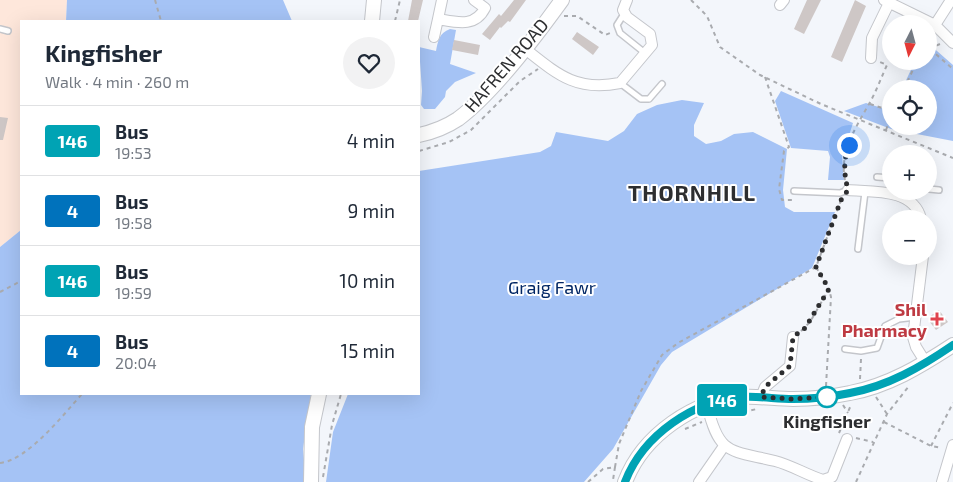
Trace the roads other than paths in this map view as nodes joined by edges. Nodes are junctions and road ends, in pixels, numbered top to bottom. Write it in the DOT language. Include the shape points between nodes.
graph roads {
  1 [pos="374,0"];
  2 [pos="442,0"];
  3 [pos="474,0"];
  4 [pos="626,0"];
  5 [pos="951,0"];
  6 [pos="886,1"];
  7 [pos="559,5"];
  8 [pos="625,13"];
  9 [pos="915,15"];
  10 [pos="438,19"];
  11 [pos="372,20"];
  12 [pos="938,20"];
  13 [pos="938,28"];
  14 [pos="0,29"];
  15 [pos="8,31"];
  16 [pos="434,36"];
  17 [pos="950,40"];
  18 [pos="524,48"];
  19 [pos="645,53"];
  20 [pos="871,58"];
  21 [pos="620,83"];
  22 [pos="662,84"];
  23 [pos="420,135"];
  24 [pos="877,177"];
  25 [pos="882,177"];
  26 [pos="848,190"];
  27 [pos="794,191"];
  28 [pos="865,192"];
  29 [pos="882,193"];
  30 [pos="858,249"];
  31 [pos="922,265"];
  32 [pos="916,317"];
  33 [pos="793,337"];
  34 [pos="953,345"];
  35 [pos="845,349"];
  36 [pos="926,363"];
  37 [pos="319,395"];
  38 [pos="761,397"];
  39 [pos="707,405"];
  40 [pos="847,439"];
  41 [pos="724,446"];
  42 [pos="949,446"];
  43 [pos="951,459"];
  44 [pos="801,478"];
  45 [pos="311,482"];
  46 [pos="625,482"];
  47 [pos="699,482"];
  48 [pos="942,482"];
  1 -- 11 [label="street"];
  2 -- 10 [label="street"];
  3 -- 10 [label="street" via="485,8 476,20 461,23"];
  4 -- 8 [label="street"];
  5 -- 12 [label="street"];
  6 -- 9 [label="street"];
  6 -- 20 [label="street" via="872,38"];
  7 -- 18 [label="street, HAFREN ROAD"];
  8 -- 19 [label="street" via="650,34 652,45"];
  8 -- 19 [label="lane" via="618,30"];
  10 -- 16 [label="street"];
  13 -- 17 [label="street"];
  14 -- 15 [label="lane"];
  18 -- 21 [label="street" via="569,81 588,86"];
  18 -- 23 [label="street, HAFREN ROAD" via="458,119 443,128"];
  19 -- 21 [label="street"];
  21 -- 22 [label="lane" via="641,99 649,99"];
  24 -- 25 [label="lane"];
  26 -- 27 [label="lane" via="840,193"];
  26 -- 28 [label="street"];
  28 -- 29 [label="street"];
  28 -- 30 [label="lane"];
  31 -- 32 [label="street"];
  32 -- 35 [label="lane" via="899,319 885,326 877,348"];
  32 -- 36 [label="street" via="913,337"];
  33 -- 38 [label="street" via="790,366 765,387"];
  34 -- 36 [label="street"];
  36 -- 38 [label="street" via="852,393 792,399"];
  37 -- 45 [label="street" via="312,428"];
  38 -- 39 [label="street" via="726,399"];
  39 -- 41 [label="street" via="715,433"];
  39 -- 46 [label="street" via="686,414 660,433 637,460"];
  40 -- 44 [label="street" via="832,477 822,480"];
  41 -- 44 [label="street" via="737,454 777,462"];
  41 -- 47 [label="street"];
  42 -- 43 [label="street"];
  43 -- 48 [label="street"];
}
